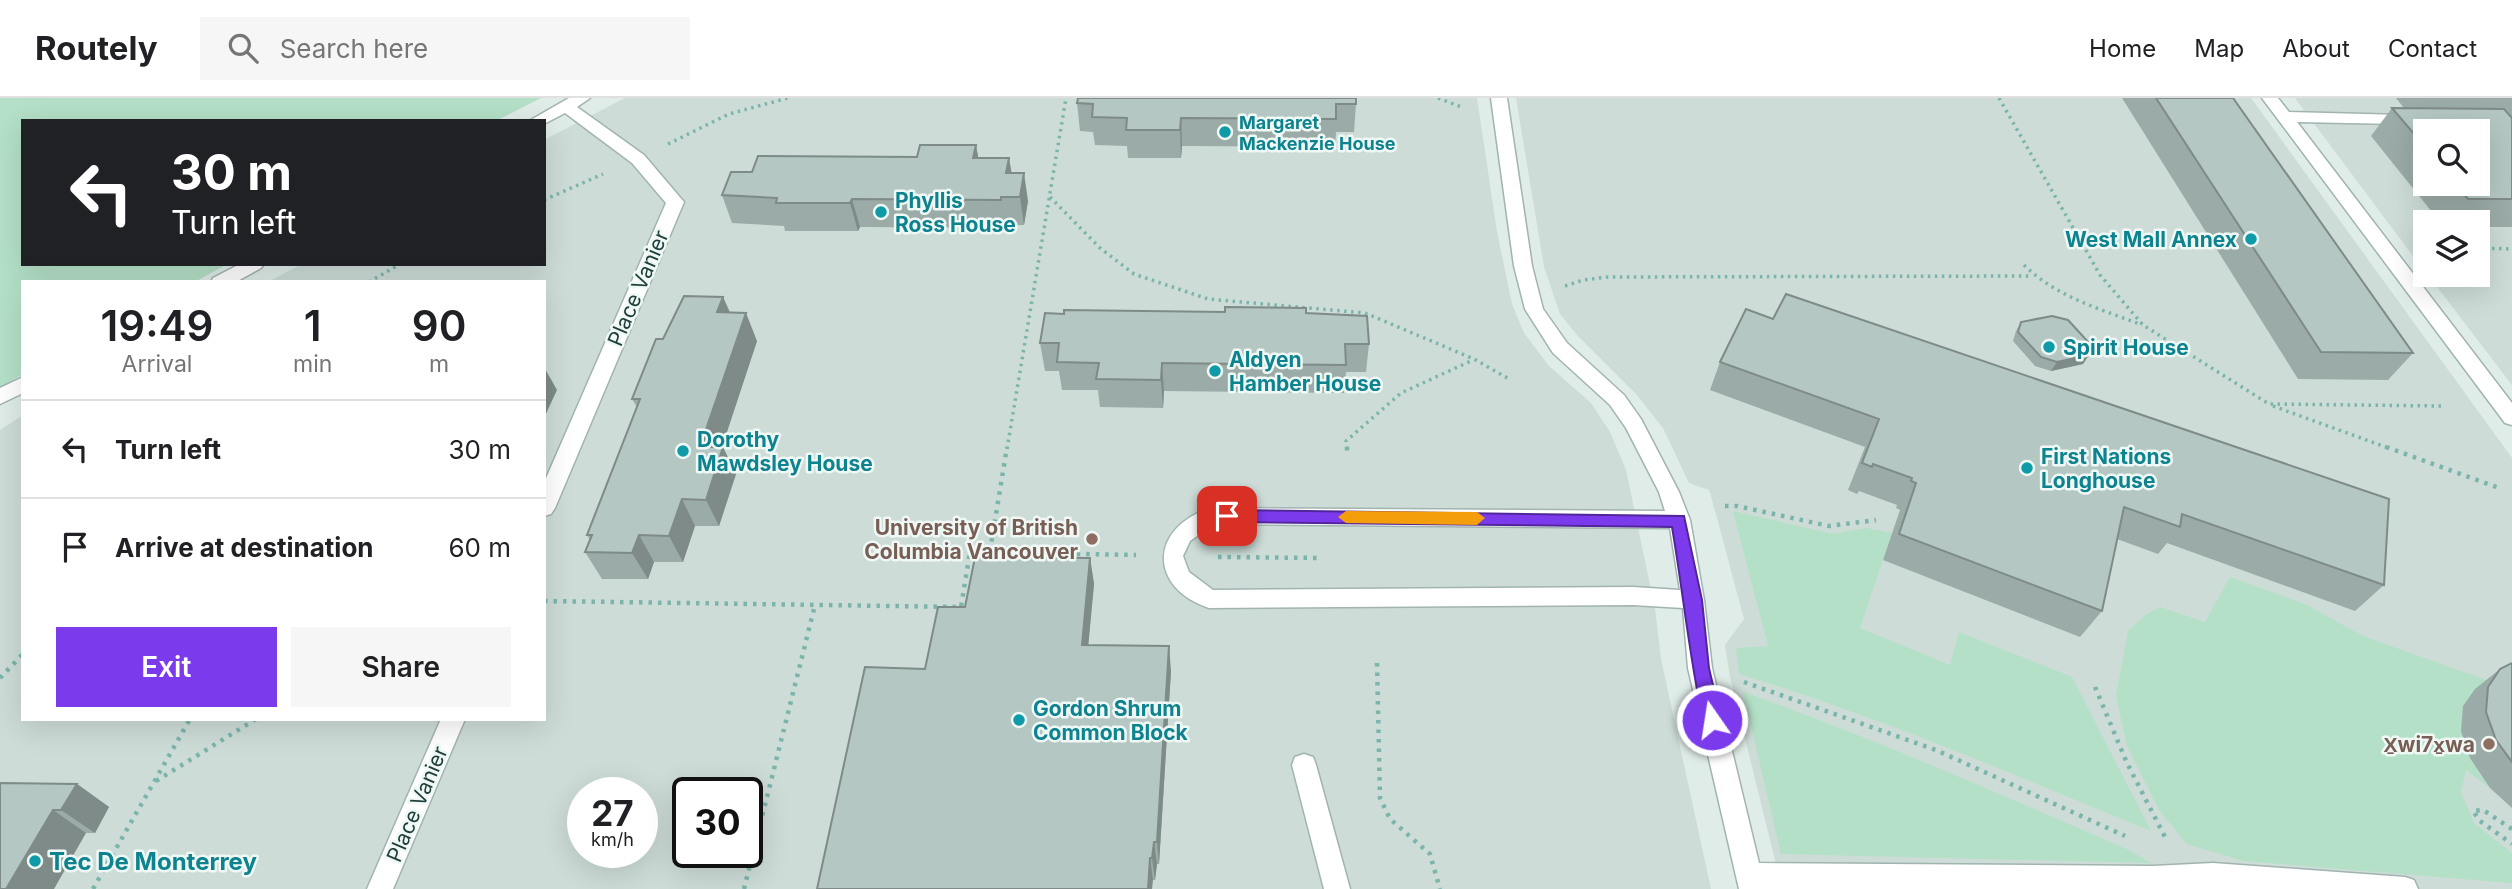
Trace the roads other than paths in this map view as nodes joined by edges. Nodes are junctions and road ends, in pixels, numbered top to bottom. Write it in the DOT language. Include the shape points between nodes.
graph roads {
  1 [pos="1499,98"];
  2 [pos="2270,98"];
  3 [pos="574,102"];
  4 [pos="2284,117"];
  5 [pos="541,119"];
  6 [pos="2397,119"];
  7 [pos="251,266"];
  8 [pos="224,280"];
  9 [pos="21,385"];
  10 [pos="0,397"];
  11 [pos="2512,418"];
  12 [pos="546,503"];
  13 [pos="1679,520"];
  14 [pos="1693,600"];
  15 [pos="452,721"];
  16 [pos="1304,765"];
  17 [pos="1751,882"];
  18 [pos="380,889"];
  19 [pos="1337,889"];
  20 [pos="2405,889"];
  1 -- 13 [label="street" via="1523,266 1534,309 1560,348 1617,400 1634,424"];
  2 -- 4 [label="street"];
  3 -- 5 [label="street"];
  3 -- 12 [label="street, Place Vanier" via="638,159 675,202"];
  4 -- 6 [label="street"];
  4 -- 11 [label="street"];
  7 -- 8 [label="street"];
  9 -- 10 [label="street"];
  13 -- 14 [label="street"];
  13 -- 14 [label="street" via="1211,516 1178,539 1172,557 1175,572 1186,587 1209,599 1633,596"];
  14 -- 17 [label="street" via="1700,668"];
  15 -- 18 [label="street, Place Vanier"];
  16 -- 19 [label="street"];
  17 -- 20 [label="street" via="2213,876"];
}
